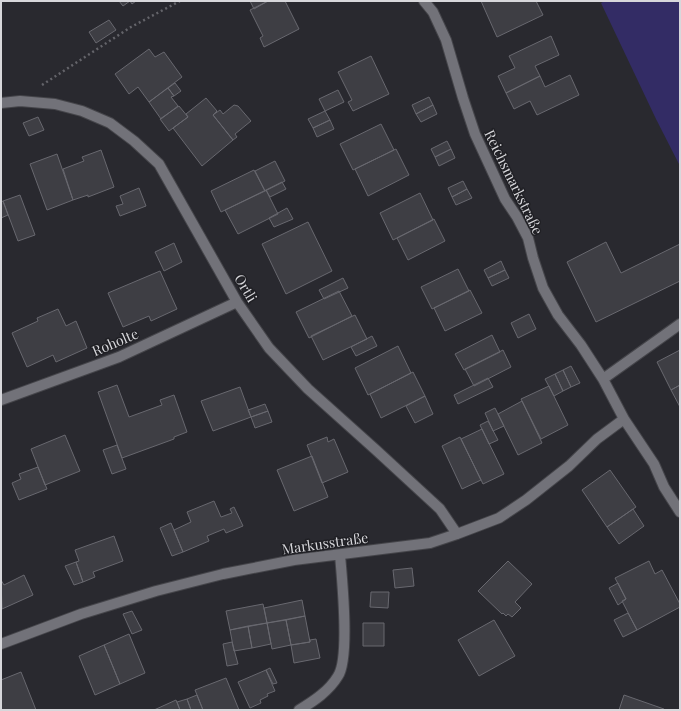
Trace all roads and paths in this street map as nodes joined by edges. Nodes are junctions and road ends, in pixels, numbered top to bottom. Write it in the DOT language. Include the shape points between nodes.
graph roads {
  1 [pos="180,1"];
  2 [pos="424,1"];
  3 [pos="20,101"];
  4 [pos="1,103"];
  5 [pos="237,302"];
  6 [pos="680,324"];
  7 [pos="603,379"];
  8 [pos="1,400"];
  9 [pos="624,419"];
  10 [pos="680,512"];
  11 [pos="457,534"];
  12 [pos="340,555"];
  13 [pos="1,644"];
  14 [pos="299,710"];
  1 -- 3 [label="path" via="131,27"];
  2 -- 7 [label="street, Reichsmarkstraße" via="433,12 446,40 475,134 505,199 518,217 528,238 543,288 558,315"];
  3 -- 4 [label="street, Ortli"];
  3 -- 5 [label="street, Ortli" via="55,104 82,111 110,123 159,164"];
  5 -- 8 [label="street, Roholte" via="119,357"];
  5 -- 11 [label="street, Ortli" via="269,348 308,389 440,509"];
  6 -- 7 [label="street"];
  7 -- 9 [label="street, Reichsmarkstraße"];
  9 -- 10 [label="street, Reichsmarkstraße" via="654,464 664,487"];
  9 -- 11 [label="street, Markusstraße" via="526,500 499,518"];
  11 -- 12 [label="street, Markusstraße" via="430,543"];
  12 -- 13 [label="street, Markusstraße" via="294,560 163,589 80,614"];
  12 -- 14 [label="street" via="345,648 339,675 328,689"];
}
